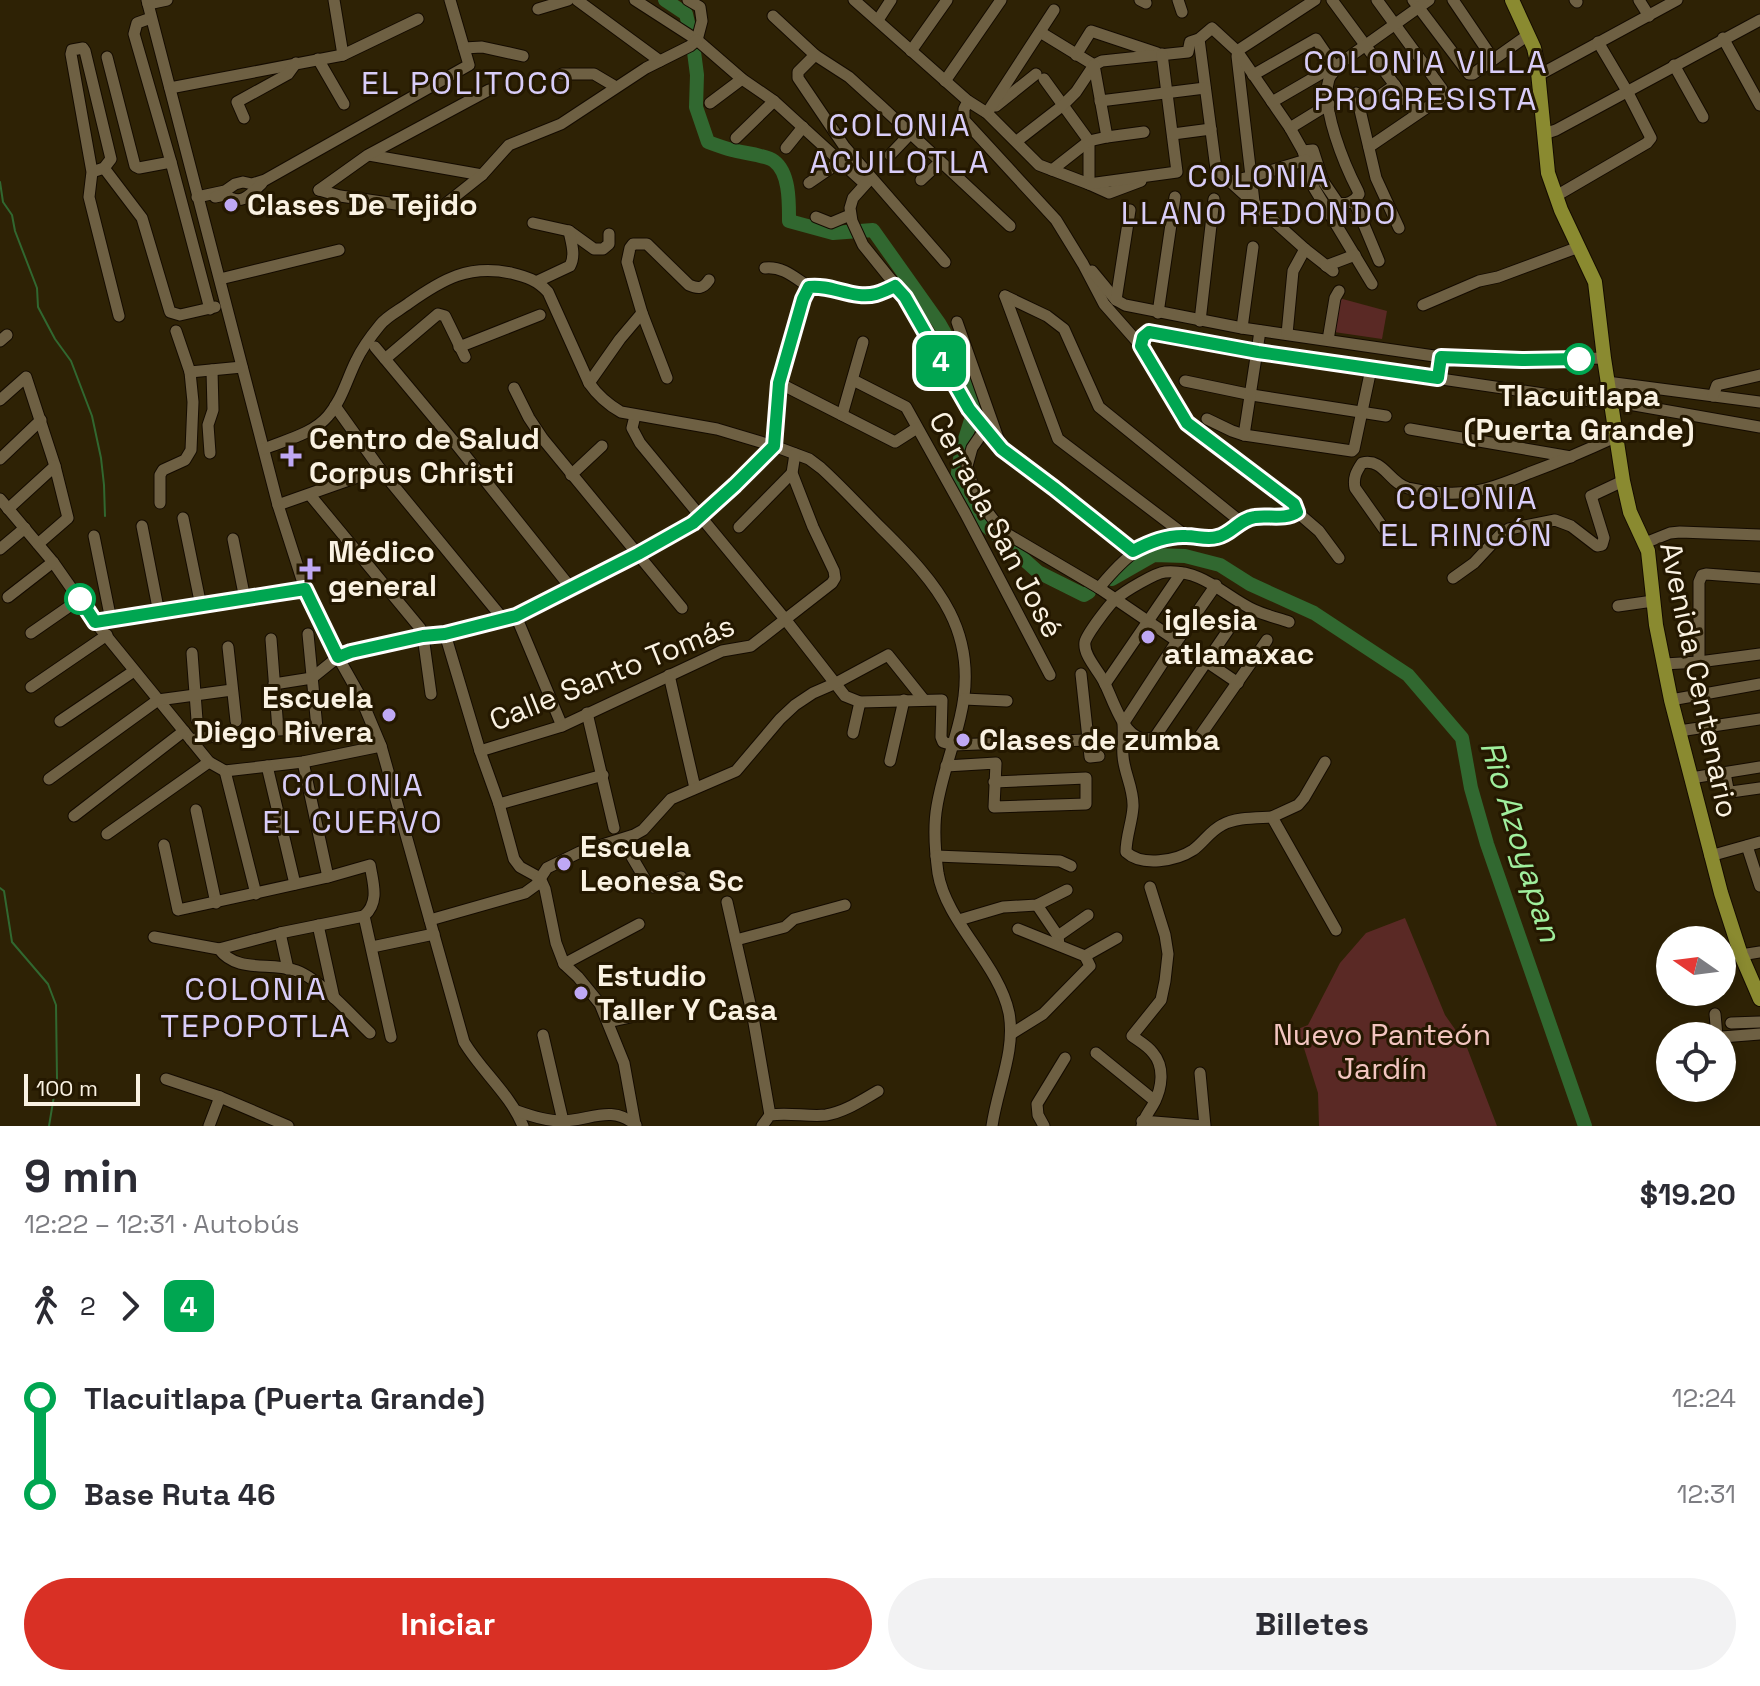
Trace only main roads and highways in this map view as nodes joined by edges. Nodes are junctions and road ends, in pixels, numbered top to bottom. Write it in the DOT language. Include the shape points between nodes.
graph roads {
  1 [pos="1512,0"];
  2 [pos="1760,999"];
  1 -- 2 [label="main road, Avenida Centenario" via="1534,48 1548,173 1595,282 1615,437 1630,512 1649,558 1671,700 1710,856"];
}
